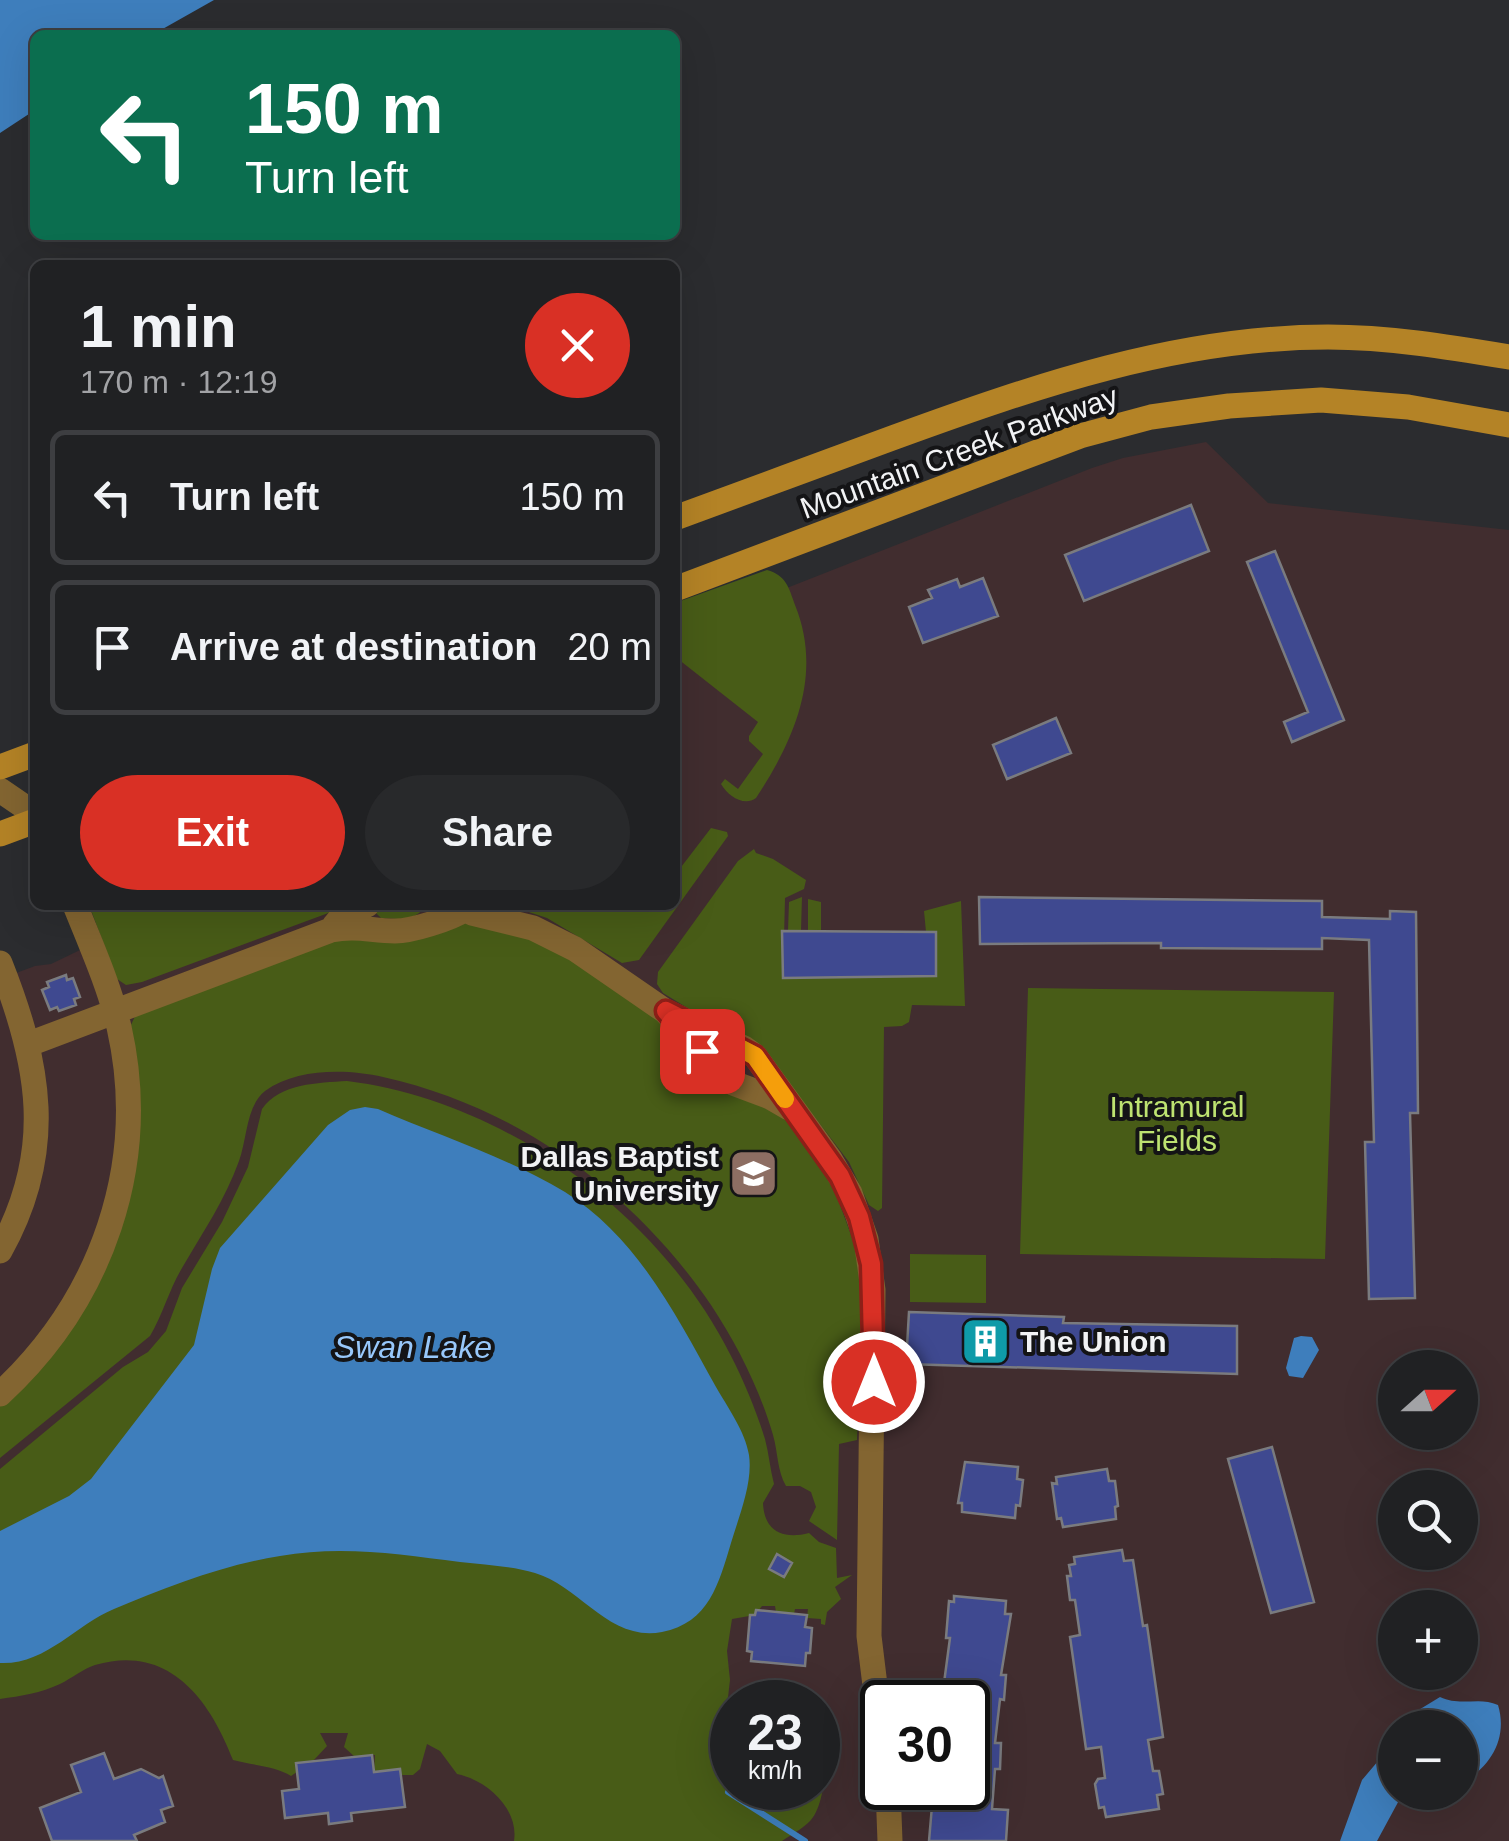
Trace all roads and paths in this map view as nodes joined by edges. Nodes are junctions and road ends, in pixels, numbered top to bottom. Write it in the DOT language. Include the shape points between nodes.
graph roads {
  1 [pos="1509,356"];
  2 [pos="1509,425"];
  3 [pos="680,516"];
  4 [pos="680,588"];
  5 [pos="30,756"];
  6 [pos="0,767"];
  7 [pos="0,790"];
  8 [pos="30,813"];
  9 [pos="30,819"];
  10 [pos="0,834"];
  11 [pos="77,910"];
  12 [pos="356,910"];
  13 [pos="458,910"];
  14 [pos="468,910"];
  15 [pos="331,930"];
  16 [pos="0,963"];
  17 [pos="114,1010"];
  18 [pos="28,1044"];
  19 [pos="0,1251"];
  20 [pos="0,1394"];
  21 [pos="874,1680"];
  22 [pos="889,1810"];
  23 [pos="890,1841"];
  1 -- 3 [label="main road, Mountain Creek Parkway" via="1326,337 1165,355 1078,373"];
  2 -- 4 [label="main road, Mountain Creek Parkway" via="1321,400 1151,417 1080,436"];
  5 -- 6 [label="main road"];
  7 -- 8 [label="street"];
  9 -- 10 [label="main road"];
  11 -- 17 [label="street"];
  12 -- 15 [label="street"];
  13 -- 15 [label="street" via="452,918 401,931"];
  14 -- 21 [label="street" via="555,937 666,1011 733,1084 793,1110 840,1176 866,1239 873,1290 869,1636"];
  15 -- 17 [label="street"];
  16 -- 18 [label="street"];
  17 -- 18 [label="street"];
  17 -- 20 [label="street" via="129,1112 126,1167 112,1223 71,1310"];
  18 -- 19 [label="street" via="36,1098 31,1174"];
  22 -- 23 [label="street"];
}
